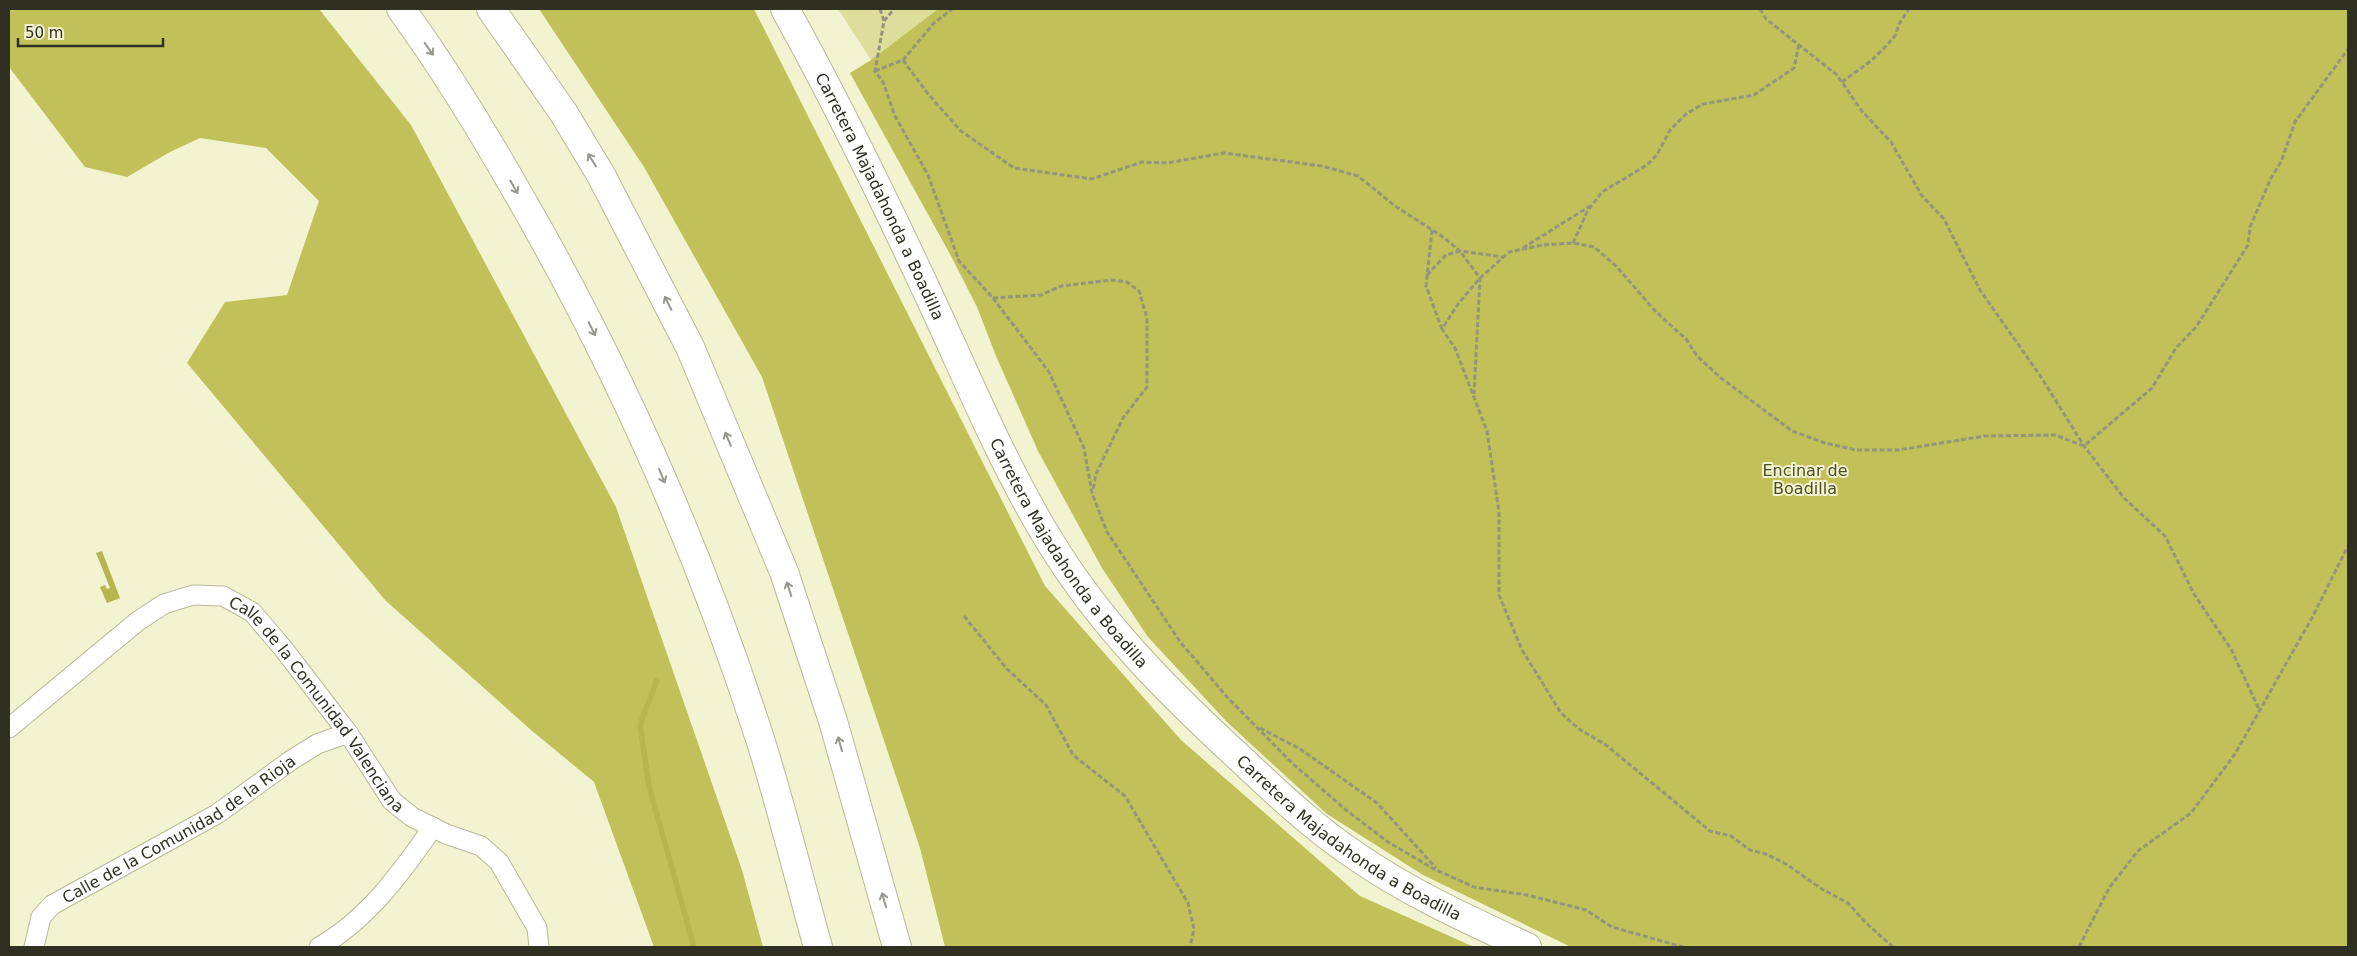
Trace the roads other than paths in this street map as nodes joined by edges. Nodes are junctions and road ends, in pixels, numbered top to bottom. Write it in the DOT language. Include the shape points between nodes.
graph roads {
  1 [pos="401,9"];
  2 [pos="491,9"];
  3 [pos="512,9"];
  4 [pos="785,9"];
  5 [pos="563,112"];
  6 [pos="9,728"];
  7 [pos="348,733"];
  8 [pos="433,827"];
  9 [pos="34,947"];
  10 [pos="319,947"];
  11 [pos="539,947"];
  12 [pos="818,947"];
  13 [pos="897,947"];
  14 [pos="1527,947"];
  1 -- 12 [label="main road, one-way" via="466,103 567,278 652,453 709,592 761,743"];
  2 -- 5 [label="main road"];
  3 -- 5 [label="main road"];
  4 -- 14 [label="main road, Carretera Majadahonda a Boadilla" via="882,193 995,437 1047,538 1080,589 1130,651 1194,716 1274,790 1351,853 1439,906"];
  13 -- 5 [label="main road, one-way" via="833,721 784,572 690,347 601,175"];
  6 -- 7 [label="street, Calle de la Comunidad Valenciana" via="138,621 164,604 193,595 223,596 252,612"];
  7 -- 8 [label="street, Calle de la Comunidad Valenciana" via="392,801 412,817"];
  7 -- 9 [label="street, Calle de la Comunidad de la Rioja" via="317,744 217,814 52,905 41,917"];
  8 -- 10 [label="street" via="374,902 352,925"];
  8 -- 11 [label="street, Calle de la Comunidad Valenciana" via="481,846 500,862 537,928"];
}
